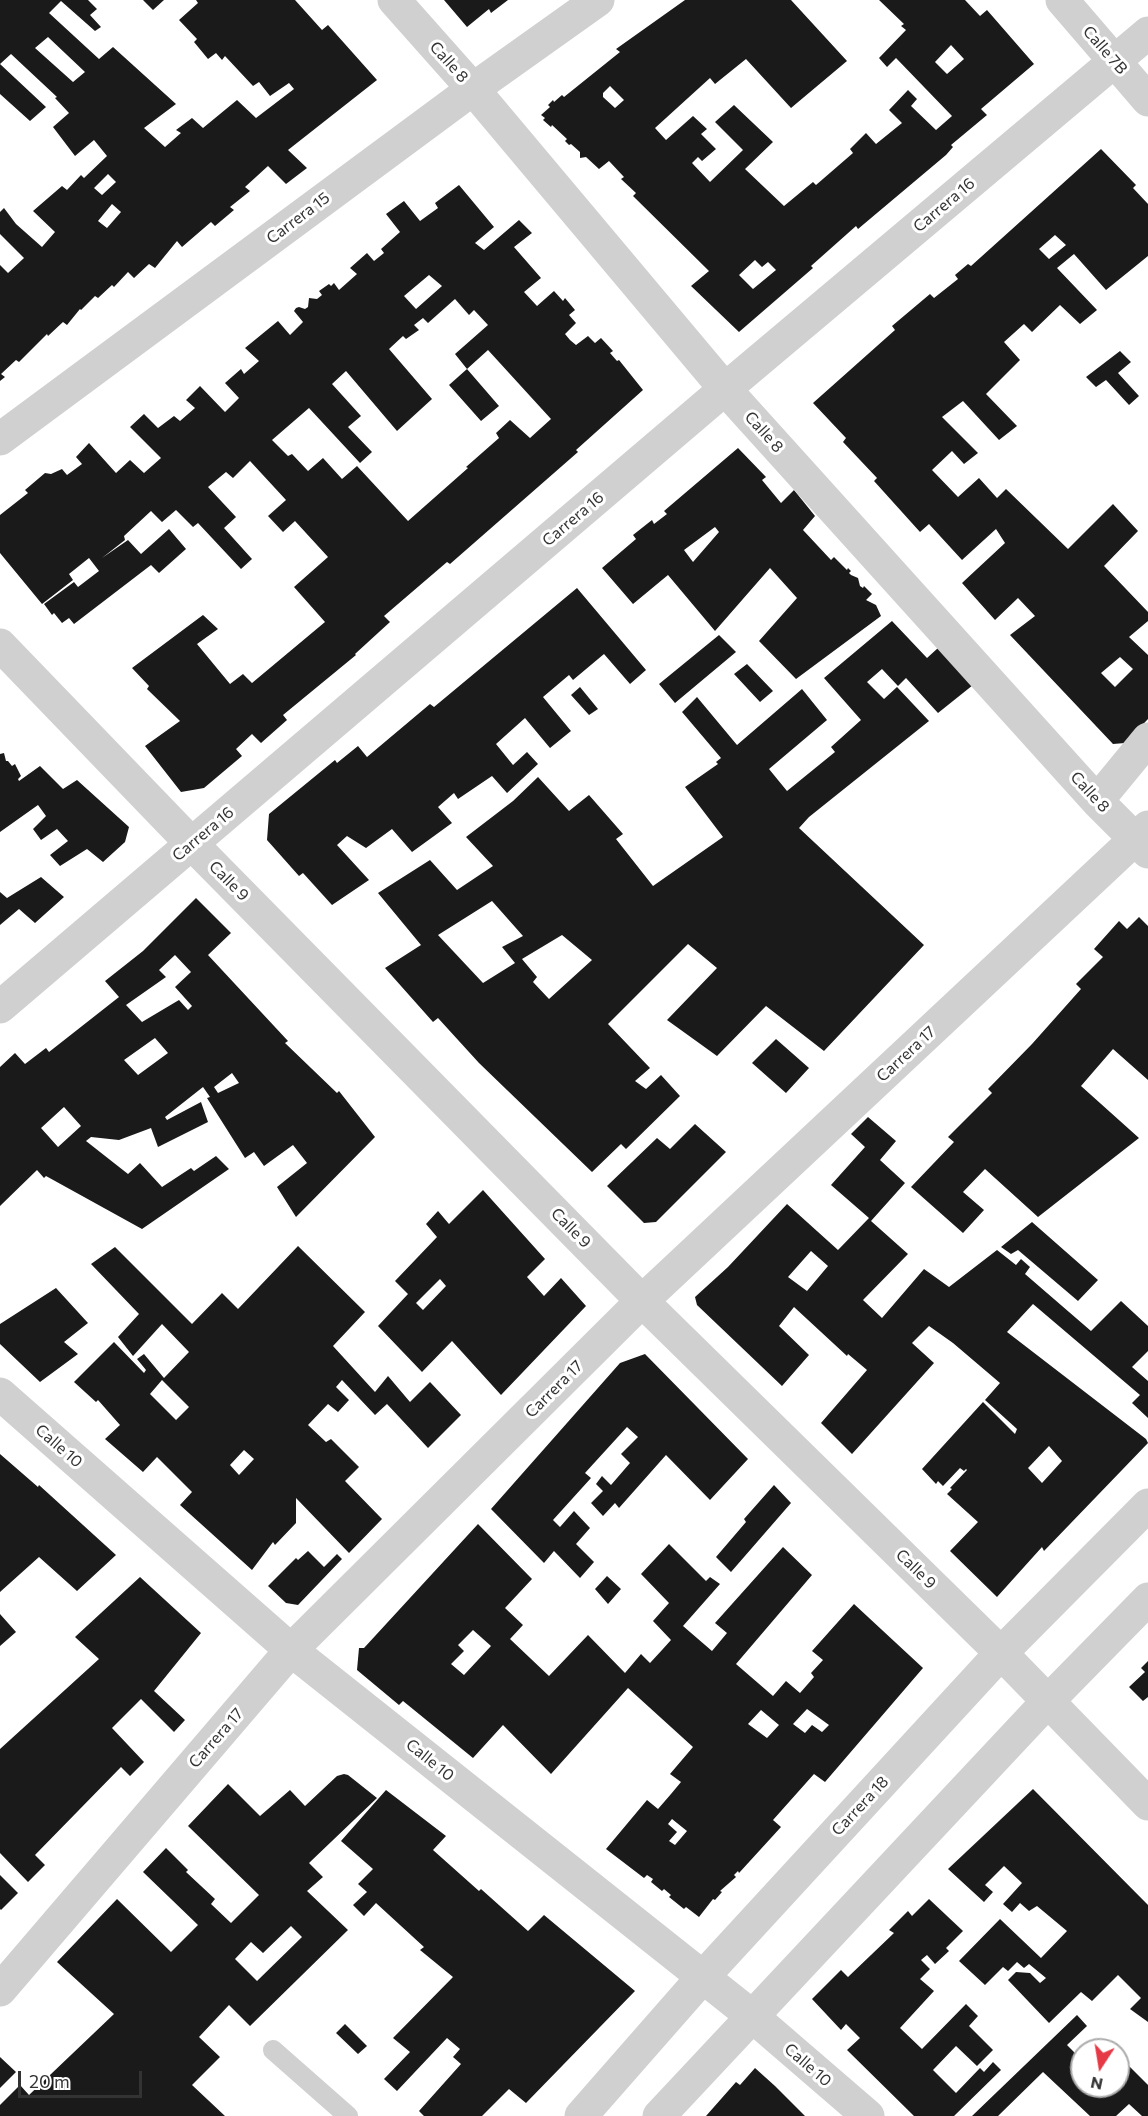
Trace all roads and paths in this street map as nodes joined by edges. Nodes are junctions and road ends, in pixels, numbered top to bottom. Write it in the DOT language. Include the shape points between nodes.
graph roads {
  1 [pos="394,0"];
  2 [pos="598,0"];
  3 [pos="1062,0"];
  4 [pos="1148,33"];
  5 [pos="1115,60"];
  6 [pos="472,89"];
  7 [pos="1148,100"];
  8 [pos="725,389"];
  9 [pos="0,439"];
  10 [pos="0,645"];
  11 [pos="1148,739"];
  12 [pos="1097,801"];
  13 [pos="1144,840"];
  14 [pos="192,844"];
  15 [pos="0,1007"];
  16 [pos="642,1301"];
  17 [pos="0,1394"];
  18 [pos="1148,1505"];
  19 [pos="1148,1599"];
  20 [pos="291,1650"];
  21 [pos="1001,1653"];
  22 [pos="1048,1701"];
  23 [pos="1148,1804"];
  24 [pos="702,1978"];
  25 [pos="0,1990"];
  26 [pos="752,2016"];
  27 [pos="273,2050"];
  28 [pos="348,2116"];
  29 [pos="581,2116"];
  30 [pos="659,2116"];
  31 [pos="868,2116"];
  1 -- 6 [label="street, Calle 8"];
  2 -- 6 [label="street, Carrera 15"];
  3 -- 5 [label="street, Calle 7B"];
  4 -- 5 [label="street, Carrera 16"];
  5 -- 7 [label="street, Calle 7B"];
  5 -- 8 [label="street, Carrera 16"];
  6 -- 8 [label="street, Calle 8"];
  6 -- 9 [label="street, Carrera 15"];
  8 -- 12 [label="street, Calle 8"];
  8 -- 14 [label="street, Carrera 16"];
  10 -- 14 [label="street, Calle 9"];
  11 -- 12 [label="street"];
  12 -- 13 [label="street, Calle 8"];
  13 -- 16 [label="street, Carrera 17"];
  14 -- 15 [label="street, Carrera 16"];
  14 -- 16 [label="street, Calle 9"];
  16 -- 20 [label="street, Carrera 17"];
  16 -- 21 [label="street, Calle 9"];
  17 -- 20 [label="street, Calle 10"];
  18 -- 21 [label="street, Carrera 18"];
  19 -- 22 [label="street"];
  20 -- 24 [label="street, Calle 10"];
  20 -- 25 [label="street, Carrera 17"];
  21 -- 22 [label="street, Calle 9"];
  21 -- 24 [label="street, Carrera 18"];
  22 -- 23 [label="street, Calle 9"];
  22 -- 26 [label="street"];
  24 -- 26 [label="street, Calle 10"];
  24 -- 29 [label="street, Carrera 18"];
  26 -- 30 [label="street"];
  26 -- 31 [label="street, Calle 10"];
  27 -- 28 [label="lane"];
}
